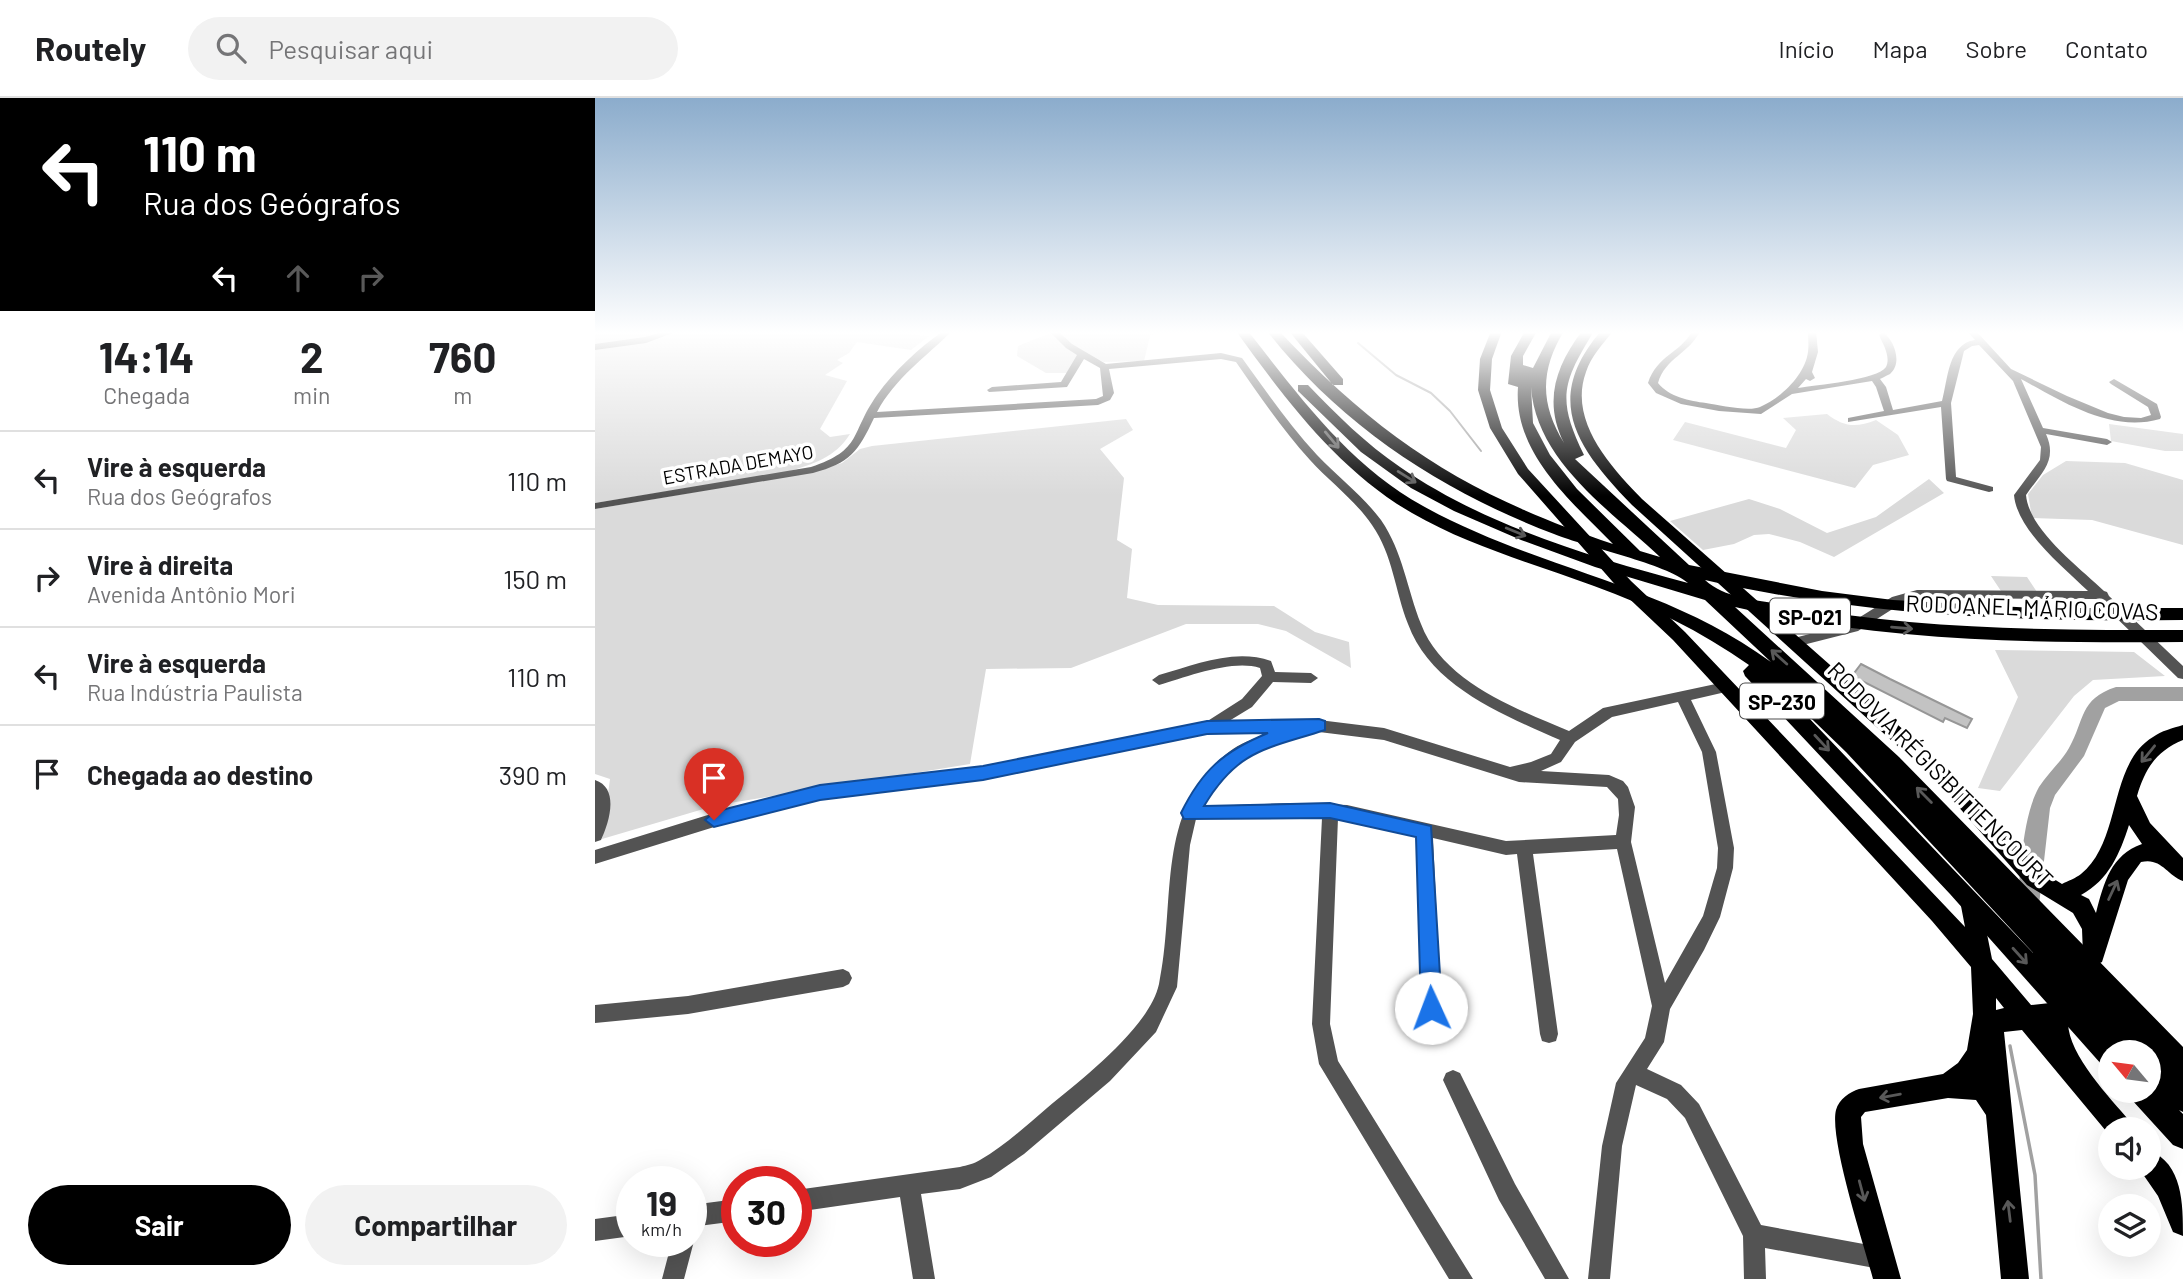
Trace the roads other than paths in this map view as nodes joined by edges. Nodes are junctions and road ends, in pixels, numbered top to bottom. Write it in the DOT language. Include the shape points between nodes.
graph roads {
  1 [pos="890,386"];
  2 [pos="1048,386"];
  3 [pos="1108,386"];
  4 [pos="1258,386"];
  5 [pos="1287,386"];
  6 [pos="1301,386"];
  7 [pos="1326,386"];
  8 [pos="1340,386"];
  9 [pos="1484,386"];
  10 [pos="1516,386"];
  11 [pos="1526,386"];
  12 [pos="1537,386"];
  13 [pos="1559,386"];
  14 [pos="1578,386"];
  15 [pos="1655,386"];
  16 [pos="1794,386"];
  17 [pos="1827,386"];
  18 [pos="1880,386"];
  19 [pos="1950,386"];
  20 [pos="2017,386"];
  21 [pos="2043,386"];
  22 [pos="2121,386"];
  23 [pos="992,390"];
  24 [pos="1789,392"];
  25 [pos="1946,403"];
  26 [pos="1524,411"];
  27 [pos="1889,412"];
  28 [pos="870,415"];
  29 [pos="1852,420"];
  30 [pos="2039,430"];
  31 [pos="1380,435"];
  32 [pos="2108,442"];
  33 [pos="1989,489"];
  34 [pos="595,506"];
  35 [pos="1620,511"];
  36 [pos="2103,595"];
  37 [pos="2183,614"];
  38 [pos="2183,636"];
  39 [pos="1795,642"];
  40 [pos="2183,674"];
  41 [pos="1269,677"];
  42 [pos="1311,678"];
  43 [pos="1159,680"];
  44 [pos="1725,687"];
  45 [pos="1683,698"];
  46 [pos="1319,726"];
  47 [pos="1207,727"];
  48 [pos="2183,732"];
  49 [pos="1570,738"];
  50 [pos="1504,774"];
  51 [pos="595,786"];
  52 [pos="2127,791"];
  53 [pos="1330,811"];
  54 [pos="1190,813"];
  55 [pos="1425,832"];
  56 [pos="595,835"];
  57 [pos="1623,842"];
  58 [pos="1524,849"];
  59 [pos="595,857"];
  60 [pos="2177,866"];
  61 [pos="2021,868"];
  62 [pos="1969,885"];
  63 [pos="2063,894"];
  64 [pos="1940,914"];
  65 [pos="2094,955"];
  66 [pos="1982,962"];
  67 [pos="843,978"];
  68 [pos="1661,1006"];
  69 [pos="1431,1008"];
  70 [pos="595,1014"];
  71 [pos="2057,1014"];
  72 [pos="2010,1017"];
  73 [pos="1549,1034"];
  74 [pos="2130,1040"];
  75 [pos="2098,1042"];
  76 [pos="2183,1066"];
  77 [pos="1633,1073"];
  78 [pos="1453,1080"];
  79 [pos="2081,1083"];
  80 [pos="2161,1084"];
  81 [pos="1948,1086"];
  82 [pos="2159,1103"];
  83 [pos="1997,1109"];
  84 [pos="2110,1117"];
  85 [pos="2178,1117"];
  86 [pos="2183,1143"];
  87 [pos="2161,1179"];
  88 [pos="909,1185"];
  89 [pos="812,1199"];
  90 [pos="2183,1222"];
  91 [pos="616,1227"];
  92 [pos="595,1230"];
  93 [pos="1753,1235"];
  94 [pos="679,1257"];
  95 [pos="1884,1268"];
  96 [pos="673,1279"];
  97 [pos="924,1279"];
  98 [pos="1462,1279"];
  99 [pos="1558,1279"];
  100 [pos="1599,1279"];
  101 [pos="1755,1279"];
  102 [pos="2015,1279"];
  1 -- 28 [label="street, ESTRADA DEMAYO"];
  2 -- 23 [label="street"];
  3 -- 28 [label="street" via="1109,393 1098,402"];
  4 -- 49 [label="street" via="1292,433 1381,531 1399,562 1414,623 1425,644 1479,695"];
  5 -- 62 [label="highway, one-way" via="1363,472 1411,506 1462,532 1632,594 1719,636 1759,662 1888,783"];
  6 -- 38 [label="highway, RODOANEL MÁRIO COVAS / SP-021, one-way" via="1375,456 1454,505 1525,536 1695,592 1788,613 1888,627 1972,634"];
  7 -- 31 [label="highway, RODOANEL MÁRIO COVAS / SP-021"];
  8 -- 31 [label="highway"];
  9 -- 44 [label="main road" via="1496,428 1511,454 1625,585"];
  10 -- 26 [label="highway"];
  11 -- 26 [label="highway, RODOVIA RÉGIS BITTENCOURT / SP-230"];
  12 -- 35 [label="highway, RODOVIA RÉGIS BITTENCOURT / SP-230" via="1544,421 1573,467"];
  13 -- 35 [label="highway" via="1564,430 1579,458"];
  14 -- 39 [label="main road" via="1584,429 1597,457 1637,502"];
  15 -- 24 [label="street" via="1662,395 1676,400 1755,411 1771,407"];
  16 -- 24 [label="street"];
  17 -- 24 [label="street"];
  18 -- 27 [label="street"];
  19 -- 25 [label="street"];
  20 -- 30 [label="street"];
  21 -- 22 [label="street" via="2102,414 2133,421 2156,416 2153,406"];
  25 -- 27 [label="street"];
  25 -- 33 [label="street" via="1951,479"];
  26 -- 62 [label="highway, RODOVIA RÉGIS BITTENCOURT / SP-230, one-way" via="1540,451 1574,494"];
  27 -- 29 [label="street"];
  28 -- 34 [label="street, ESTRADA DEMAYO" via="855,449 831,465"];
  30 -- 32 [label="street"];
  30 -- 36 [label="street" via="2047,453 2024,489 2021,507 2052,548"];
  31 -- 37 [label="highway, RODOANEL MÁRIO COVAS / SP-021" via="1457,485 1592,542 1713,578 1903,609"];
  62 -- 35 [label="highway, RODOVIA RÉGIS BITTENCOURT / SP-230, one-way" via="1816,691"];
  36 -- 39 [label="street" via="1917,594 1897,600 1853,628"];
  36 -- 40 [label="street"];
  39 -- 61 [label="main road" via="1942,775"];
  41 -- 42 [label="street"];
  41 -- 43 [label="street" via="1266,665 1255,660"];
  41 -- 47 [label="street" via="1247,703"];
  44 -- 45 [label="street"];
  44 -- 64 [label="main road"];
  45 -- 49 [label="street" via="1608,712"];
  45 -- 68 [label="street" via="1709,751 1723,825 1725,868 1698,944"];
  46 -- 47 [label="street"];
  46 -- 50 [label="street" via="1384,734"];
  46 -- 54 [label="street" via="1277,736 1240,752 1212,777"];
  47 -- 59 [label="street" via="983,773 793,798"];
  48 -- 52 [label="main road, one-way" via="2148,752"];
  49 -- 50 [label="street" via="1556,758"];
  50 -- 57 [label="street" via="1616,784 1628,799"];
  51 -- 56 [label="street" via="603,800"];
  52 -- 60 [label="main road" via="2133,816"];
  52 -- 63 [label="main road" via="2109,855 2087,883"];
  53 -- 54 [label="street"];
  53 -- 55 [label="street"];
  53 -- 98 [label="street" via="1321,1024 1329,1063"];
  54 -- 88 [label="street" via="1182,845 1168,987 1149,1025 1103,1074 1002,1159 960,1178"];
  55 -- 58 [label="street"];
  55 -- 69 [label="street"];
  57 -- 58 [label="street"];
  57 -- 68 [label="street"];
  58 -- 73 [label="street"];
  65 -- 60 [label="main road, one-way" via="2111,891 2133,857 2146,852"];
  61 -- 62 [label="main road"];
  61 -- 63 [label="main road"];
  62 -- 64 [label="main road" via="1961,919"];
  62 -- 66 [label="main road"];
  62 -- 72 [label="main road"];
  62 -- 74 [label="highway"];
  62 -- 75 [label="highway, RODOVIA RÉGIS BITTENCOURT / SP-230, one-way"];
  62 -- 76 [label="highway, RODOVIA RÉGIS BITTENCOURT / SP-230" via="2112,990"];
  63 -- 65 [label="main road" via="2090,919"];
  64 -- 66 [label="main road"];
  65 -- 71 [label="main road"];
  66 -- 72 [label="main road"];
  66 -- 72 [label="main road"];
  67 -- 70 [label="street" via="660,1010"];
  68 -- 77 [label="street" via="1654,1042"];
  71 -- 72 [label="main road"];
  71 -- 79 [label="main road" via="2058,1031"];
  72 -- 79 [label="main road" via="2047,1044"];
  72 -- 81 [label="main road" via="1970,1069"];
  72 -- 83 [label="main road" via="1997,1021 1991,1033"];
  77 -- 93 [label="street" via="1674,1092 1692,1111"];
  77 -- 100 [label="street" via="1626,1083 1612,1146"];
  78 -- 99 [label="street" via="1507,1192"];
  79 -- 84 [label="main road"];
  80 -- 85 [label="highway"];
  81 -- 83 [label="main road" via="1980,1088"];
  81 -- 95 [label="main road, one-way" via="1859,1101 1848,1112 1846,1124"];
  82 -- 85 [label="highway"];
  102 -- 83 [label="main road, one-way"];
  85 -- 86 [label="highway"];
  87 -- 90 [label="main road"];
  88 -- 89 [label="street"];
  88 -- 97 [label="street"];
  91 -- 92 [label="street"];
  93 -- 95 [label="street"];
  93 -- 101 [label="street"];
  94 -- 96 [label="street"];
}
